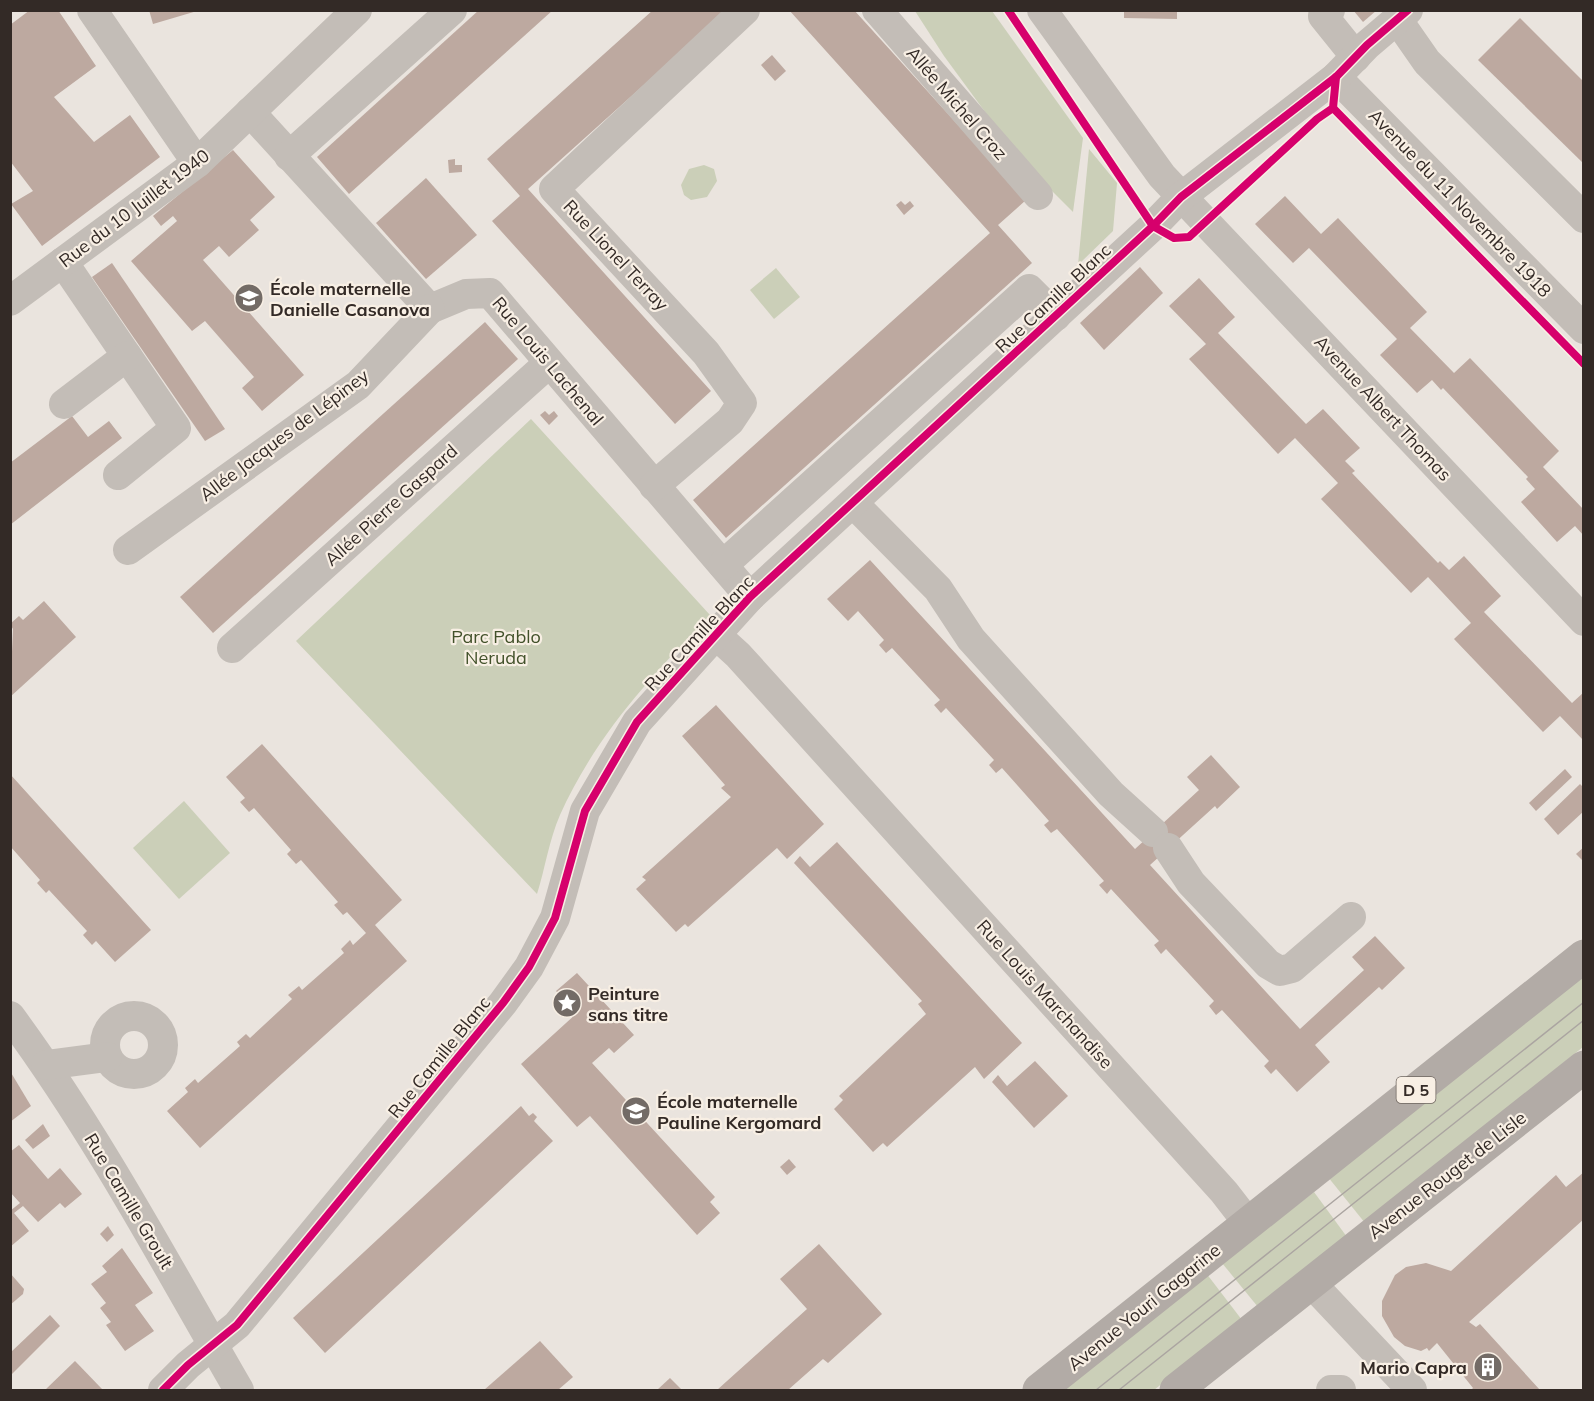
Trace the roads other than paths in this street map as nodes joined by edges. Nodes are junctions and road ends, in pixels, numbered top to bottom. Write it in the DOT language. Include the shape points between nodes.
graph roads {
  1 [pos="92,10"];
  2 [pos="357,10"];
  3 [pos="452,10"];
  4 [pos="745,10"];
  5 [pos="877,10"];
  6 [pos="1042,10"];
  7 [pos="1330,10"];
  8 [pos="1403,15"];
  9 [pos="1346,67"];
  10 [pos="250,112"];
  11 [pos="290,156"];
  12 [pos="197,163"];
  13 [pos="1038,195"];
  14 [pos="1181,197"];
  15 [pos="1584,218"];
  16 [pos="63,262"];
  17 [pos="10,301"];
  18 [pos="430,309"];
  19 [pos="1056,316"];
  20 [pos="1584,329"];
  21 [pos="127,356"];
  22 [pos="549,363"];
  23 [pos="64,404"];
  24 [pos="117,475"];
  25 [pos="654,486"];
  26 [pos="853,502"];
  27 [pos="128,550"];
  28 [pos="723,565"];
  29 [pos="750,597"];
  30 [pos="1584,621"];
  31 [pos="716,635"];
  32 [pos="232,648"];
  33 [pos="1351,917"];
  34 [pos="1584,956"];
  35 [pos="13,1026"];
  36 [pos="107,1057"];
  37 [pos="46,1065"];
  38 [pos="1584,1067"];
  39 [pos="1248,1223"];
  40 [pos="1312,1284"];
  41 [pos="214,1346"];
  42 [pos="163,1390"];
  43 [pos="239,1390"];
  44 [pos="1039,1390"];
  45 [pos="1176,1390"];
  46 [pos="1331,1390"];
  47 [pos="1341,1390"];
  48 [pos="1412,1390"];
  1 -- 12 [label="street"];
  2 -- 10 [label="street, Rue du 10 Juillet 1940"];
  3 -- 11 [label="street"];
  4 -- 25 [label="street, Rue Lionel Terray" via="554,189 706,353 742,403 730,421"];
  5 -- 13 [label="street, Allée Michel Croz"];
  6 -- 14 [label="street, Avenue Albert Thomas"];
  7 -- 9 [label="street, Avenue du 11 Novembre 1918" via="1323,16"];
  8 -- 9 [label="street, Rue Camille Blanc"];
  8 -- 15 [label="street" via="1427,62"];
  9 -- 14 [label="street, Rue Camille Blanc"];
  9 -- 20 [label="street, Avenue du 11 Novembre 1918"];
  10 -- 11 [label="street"];
  10 -- 12 [label="street, Rue du 10 Juillet 1940"];
  11 -- 18 [label="street"];
  12 -- 16 [label="street, Rue du 10 Juillet 1940"];
  14 -- 19 [label="street, Rue Camille Blanc"];
  14 -- 30 [label="street, Avenue Albert Thomas"];
  16 -- 17 [label="street, Rue du 10 Juillet 1940"];
  16 -- 21 [label="street"];
  18 -- 22 [label="street, Rue Louis Lachenal" via="466,294 490,292"];
  18 -- 27 [label="street, Allée Jacques de Lépiney" via="358,385"];
  19 -- 26 [label="street, Rue Camille Blanc"];
  19 -- 28 [label="street" via="1029,289"];
  21 -- 23 [label="street"];
  21 -- 24 [label="street" via="176,428"];
  22 -- 25 [label="street, Rue Louis Lachenal"];
  22 -- 32 [label="street, Allée Pierre Gaspard"];
  25 -- 28 [label="street, Rue Louis Lachenal"];
  26 -- 29 [label="street, Rue Camille Blanc"];
  26 -- 33 [label="street" via="938,589 971,639 1111,794 1161,840 1191,883 1268,964 1280,971 1292,968"];
  28 -- 29 [label="street, Rue Louis Lachenal"];
  29 -- 31 [label="street, Rue Camille Blanc"];
  31 -- 39 [label="street, Rue Louis Marchandise" via="778,699"];
  31 -- 41 [label="street, Rue Camille Blanc" via="637,722 610,765 585,811 555,918 529,967 503,1004 237,1325"];
  34 -- 39 [label="main road, D 5"];
  35 -- 37 [label="street, Rue Camille Groult"];
  36 -- 37 [label="street"];
  37 -- 41 [label="street, Rue Camille Groult"];
  38 -- 40 [label="main road, Avenue Rouget de Lisle"];
  39 -- 44 [label="main road, Avenue Youri Gagarine / D 5"];
  40 -- 45 [label="main road"];
  40 -- 48 [label="street"];
  41 -- 42 [label="street, Rue Camille Blanc"];
  41 -- 43 [label="street, Rue Camille Groult"];
  46 -- 47 [label="street"];
}
